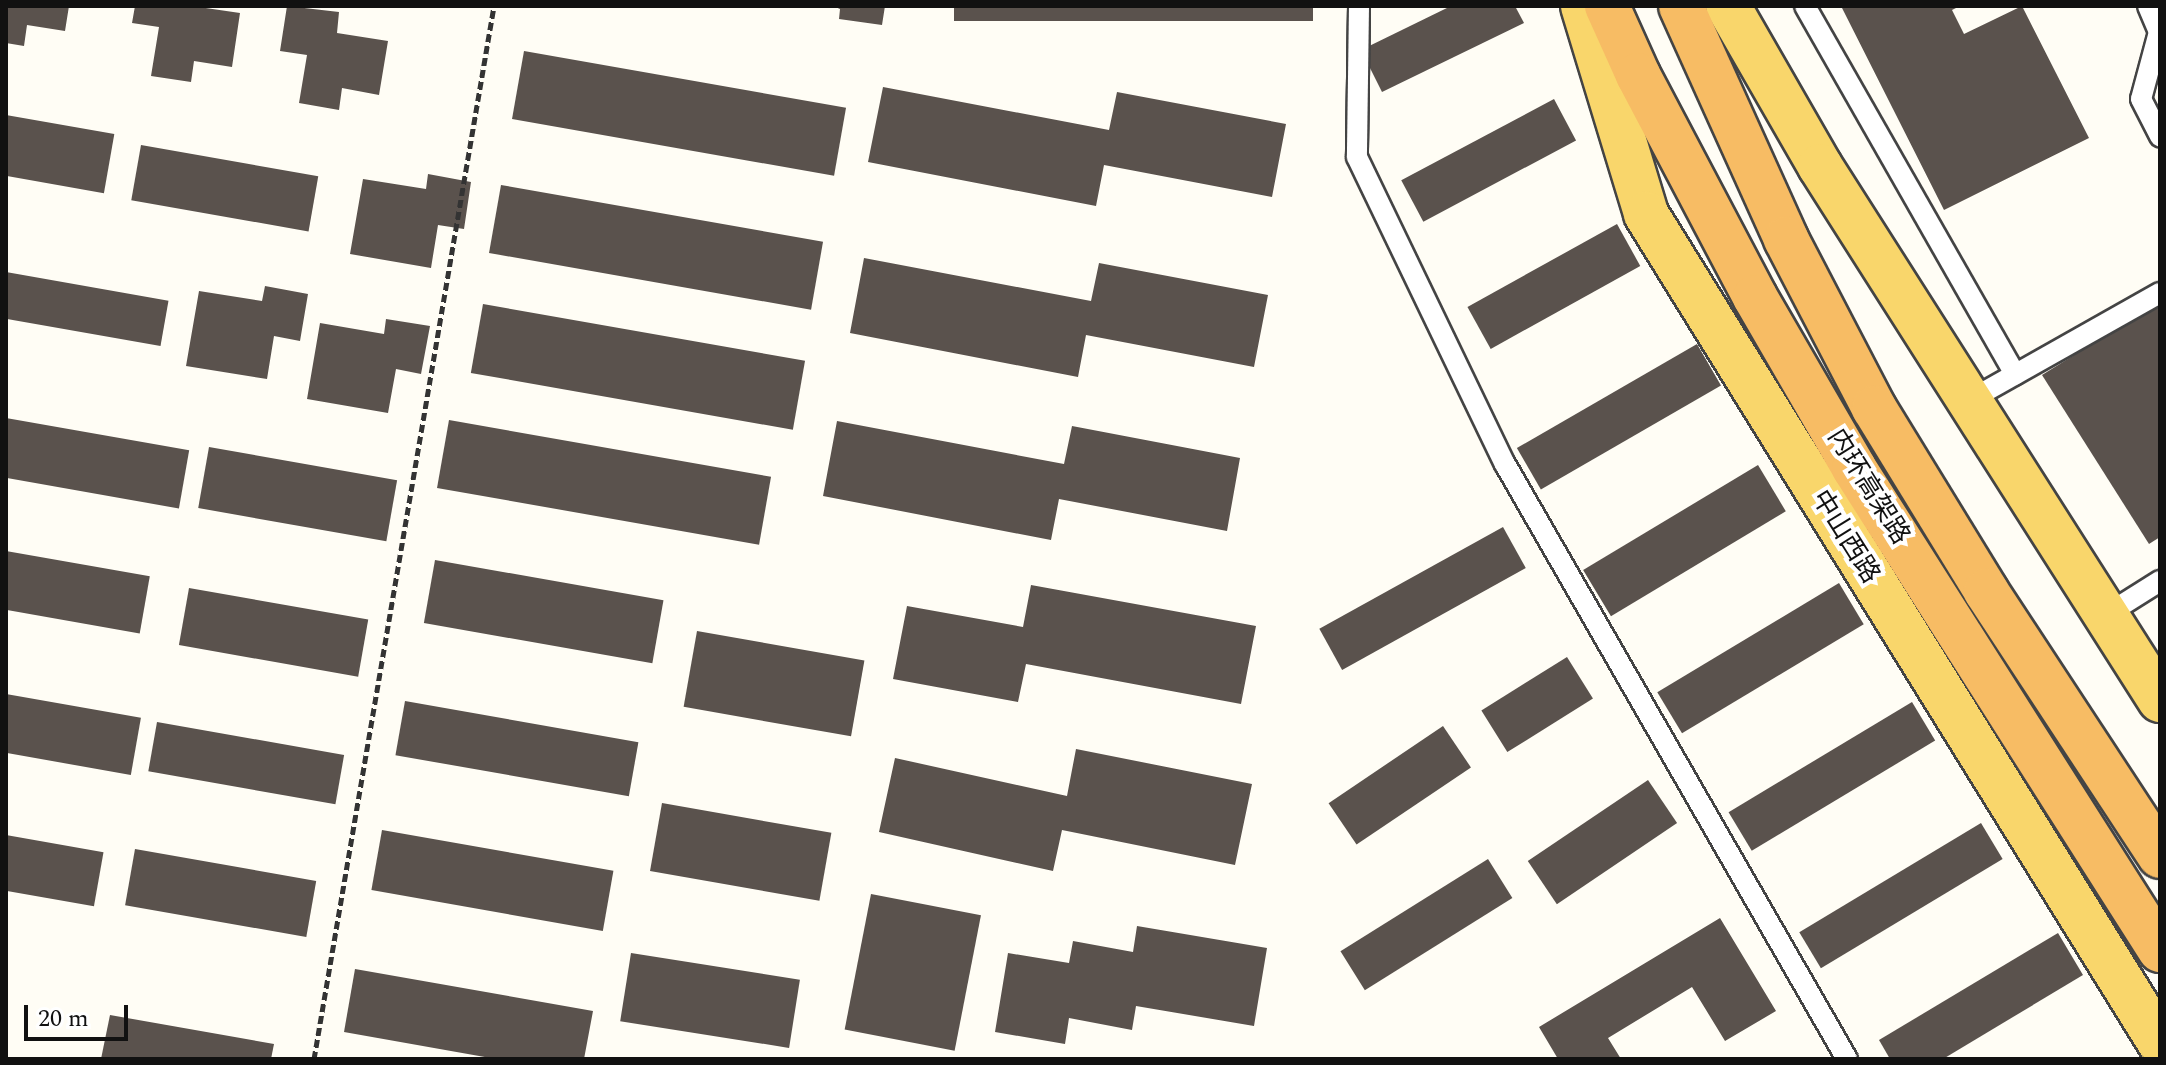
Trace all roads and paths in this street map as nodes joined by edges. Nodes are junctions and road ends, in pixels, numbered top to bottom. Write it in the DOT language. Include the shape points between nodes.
graph roads {
  1 [pos="494,6"];
  2 [pos="1359,6"];
  3 [pos="1583,6"];
  4 [pos="1607,6"];
  5 [pos="1681,6"];
  6 [pos="1701,6"];
  7 [pos="1728,6"];
  8 [pos="1805,6"];
  9 [pos="2148,6"];
  10 [pos="2160,136"];
  11 [pos="1786,239"];
  12 [pos="2160,293"];
  13 [pos="2015,374"];
  14 [pos="1970,400"];
  15 [pos="2160,581"];
  16 [pos="2106,615"];
  17 [pos="2160,700"];
  18 [pos="2160,856"];
  19 [pos="2160,950"];
  20 [pos="2160,1043"];
  21 [pos="314,1059"];
  22 [pos="1847,1059"];
  1 -- 21 [label="path"];
  2 -- 22 [label="lane" via="1357,157 1505,464"];
  3 -- 20 [label="main road, 中山西路" via="1646,214"];
  4 -- 19 [label="highway, 内环高架路" via="1755,297 1854,468"];
  5 -- 11 [label="highway, 内环高架路"];
  6 -- 11 [label="highway"];
  7 -- 14 [label="main road" via="1820,166"];
  8 -- 13 [label="lane"];
  9 -- 10 [label="lane" via="2159,32 2141,99"];
  11 -- 18 [label="highway, 内环高架路" via="1874,408 1986,591"];
  12 -- 13 [label="lane"];
  13 -- 14 [label="lane"];
  14 -- 16 [label="main road"];
  15 -- 16 [label="lane"];
  16 -- 17 [label="main road"];
}
